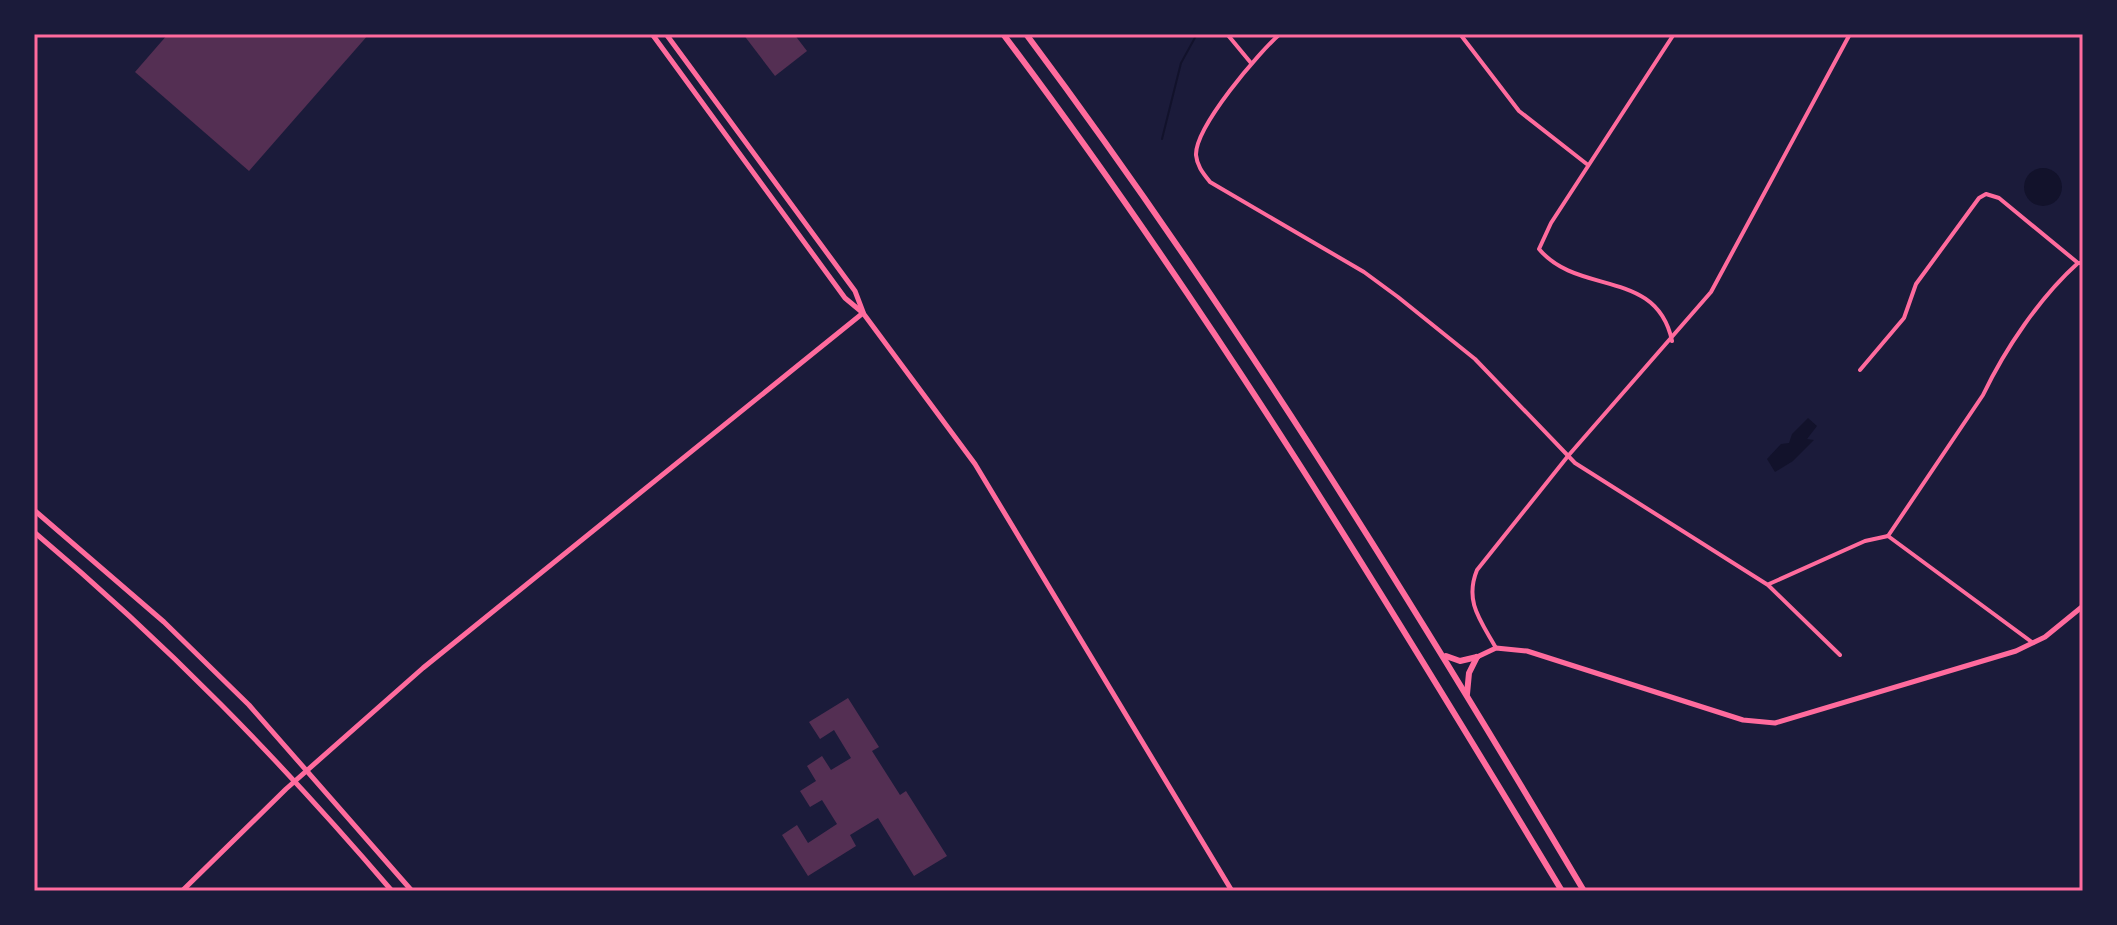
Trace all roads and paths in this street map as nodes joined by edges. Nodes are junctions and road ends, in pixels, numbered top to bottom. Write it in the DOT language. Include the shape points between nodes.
graph roads {
  1 [pos="652,34"];
  2 [pos="666,34"];
  3 [pos="1003,34"];
  4 [pos="1026,34"];
  5 [pos="1227,34"];
  6 [pos="1280,34"];
  7 [pos="1460,34"];
  8 [pos="1674,34"];
  9 [pos="1850,34"];
  10 [pos="1251,63"];
  11 [pos="1588,165"];
  12 [pos="2080,263"];
  13 [pos="863,313"];
  14 [pos="1672,341"];
  15 [pos="1860,370"];
  16 [pos="1568,456"];
  17 [pos="34,510"];
  18 [pos="34,532"];
  19 [pos="1888,536"];
  20 [pos="1768,585"];
  21 [pos="2083,606"];
  22 [pos="2033,643"];
  23 [pos="1496,648"];
  24 [pos="1443,655"];
  25 [pos="1840,655"];
  26 [pos="1477,657"];
  27 [pos="1467,694"];
  28 [pos="309,769"];
  29 [pos="296,780"];
  30 [pos="182,891"];
  31 [pos="392,891"];
  32 [pos="412,891"];
  33 [pos="1232,891"];
  34 [pos="1562,891"];
  35 [pos="1584,891"];
  1 -- 13 [label="main road" via="845,298"];
  2 -- 13 [label="main road" via="855,291"];
  3 -- 34 [label="highway" via="1072,126 1290,454 1427,666"];
  4 -- 24 [label="highway" via="1209,295"];
  5 -- 10 [label="street"];
  6 -- 10 [label="street"];
  7 -- 11 [label="street" via="1519,111"];
  8 -- 11 [label="street"];
  9 -- 14 [label="street" via="1732,259"];
  10 -- 16 [label="street" via="1198,144 1200,169 1210,182 1364,272 1438,328"];
  11 -- 14 [label="street" via="1539,249 1562,269 1648,299 1662,310"];
  12 -- 15 [label="street" via="1999,198 1986,194 1916,284 1904,318"];
  12 -- 19 [label="street" via="2056,285 1994,373"];
  13 -- 28 [label="main road" via="423,668"];
  13 -- 33 [label="main road" via="975,464"];
  14 -- 16 [label="street"];
  16 -- 20 [label="street"];
  16 -- 23 [label="street" via="1486,555 1470,591 1471,603"];
  17 -- 28 [label="main road" via="164,622"];
  18 -- 29 [label="main road" via="211,690"];
  19 -- 20 [label="street" via="1865,541"];
  19 -- 22 [label="street"];
  20 -- 25 [label="street"];
  21 -- 22 [label="main road"];
  22 -- 23 [label="main road" via="1795,719 1764,723 1527,651"];
  23 -- 26 [label="main road"];
  24 -- 26 [label="highway" via="1460,661"];
  24 -- 27 [label="highway"];
  26 -- 27 [label="highway"];
  27 -- 35 [label="highway"];
  28 -- 29 [label="main road"];
  28 -- 32 [label="main road"];
  29 -- 30 [label="main road"];
  29 -- 31 [label="main road"];
}
